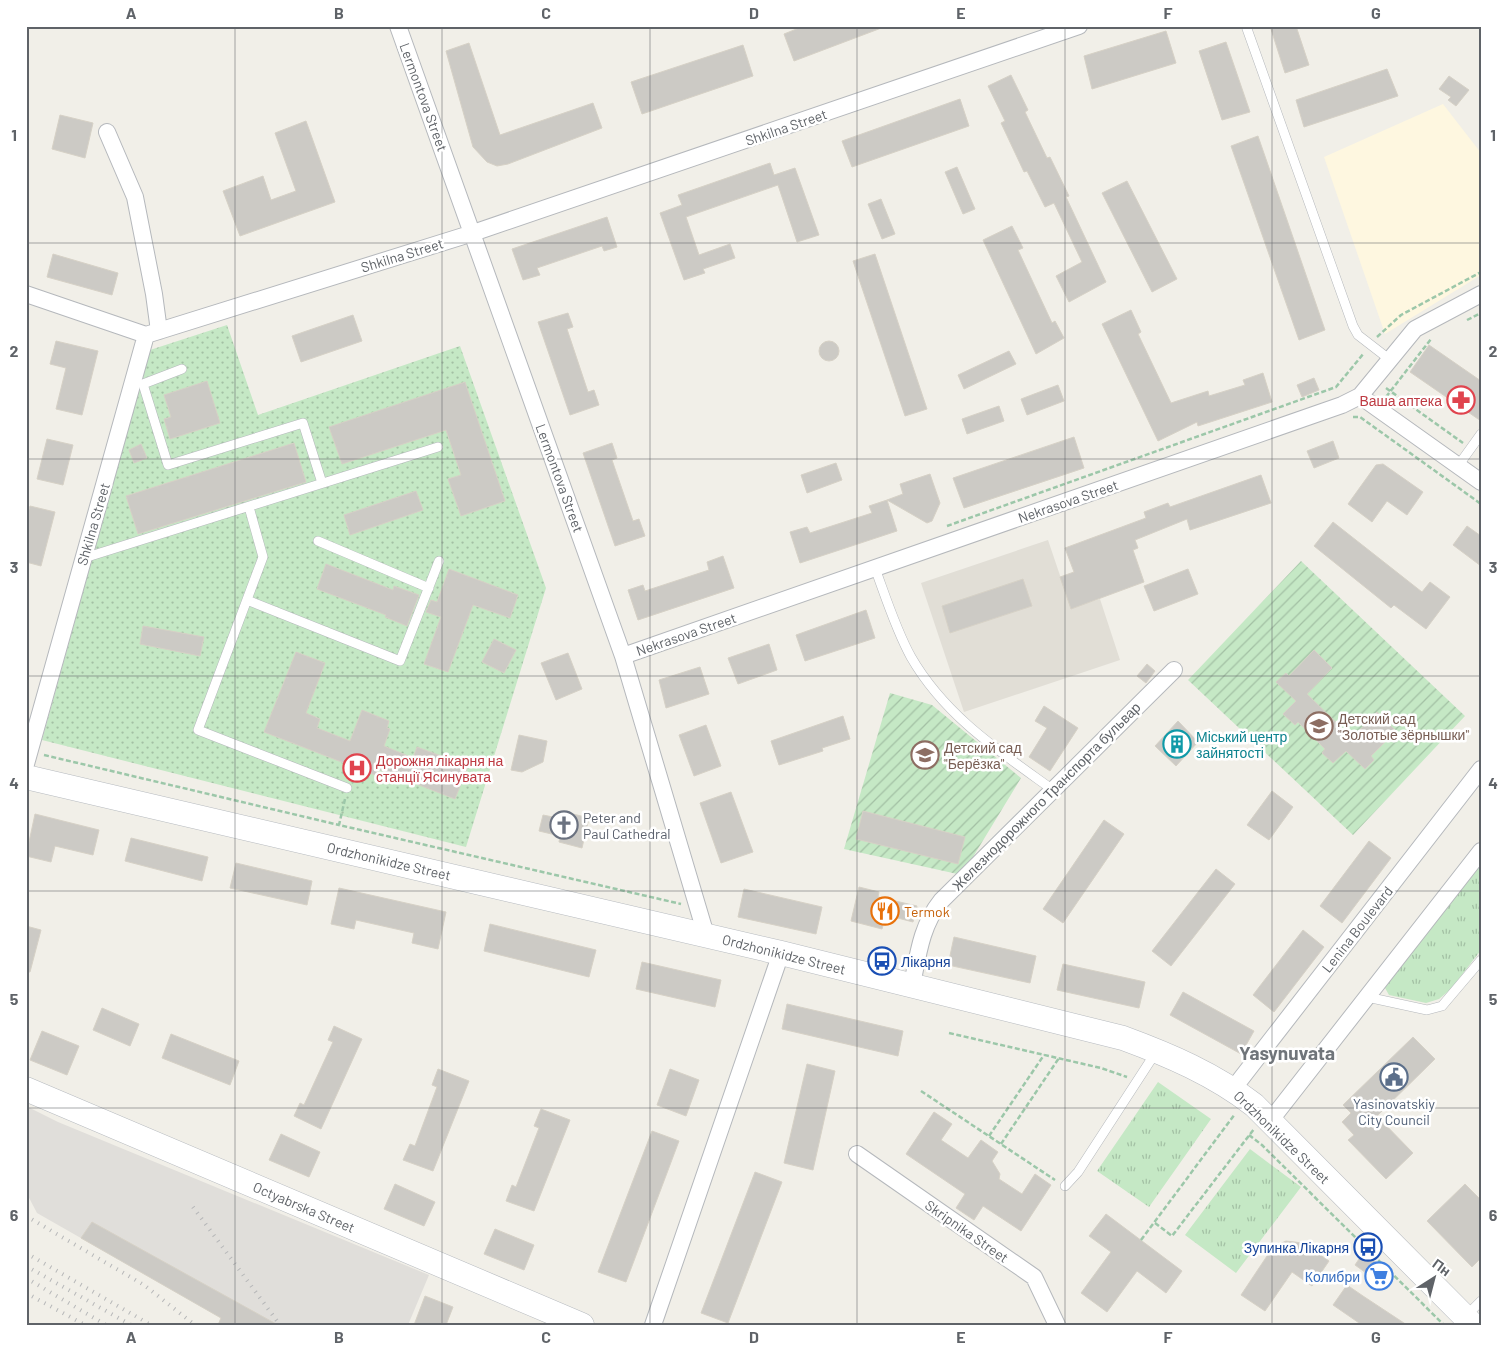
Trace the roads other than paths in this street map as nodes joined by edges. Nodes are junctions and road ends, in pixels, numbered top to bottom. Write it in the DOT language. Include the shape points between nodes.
graph roads {
  1 [pos="398,26"];
  2 [pos="1078,26"];
  3 [pos="1246,26"];
  4 [pos="107,132"];
  5 [pos="473,233"];
  6 [pos="26,294"];
  7 [pos="1481,294"];
  8 [pos="152,333"];
  9 [pos="1389,359"];
  10 [pos="182,369"];
  11 [pos="1360,396"];
  12 [pos="1481,434"];
  13 [pos="438,447"];
  14 [pos="1458,466"];
  15 [pos="1481,482"];
  16 [pos="322,483"];
  17 [pos="248,506"];
  18 [pos="318,541"];
  19 [pos="84,558"];
  20 [pos="439,561"];
  21 [pos="875,568"];
  22 [pos="428,588"];
  23 [pos="247,600"];
  24 [pos="623,656"];
  25 [pos="1174,670"];
  26 [pos="28,758"];
  27 [pos="1481,769"];
  28 [pos="26,777"];
  29 [pos="347,788"];
  30 [pos="1053,790"];
  31 [pos="1481,851"];
  32 [pos="706,935"];
  33 [pos="781,953"];
  34 [pos="1481,960"];
  35 [pos="912,985"];
  36 [pos="1366,998"];
  37 [pos="1157,1050"];
  38 [pos="26,1089"];
  39 [pos="1240,1094"];
  40 [pos="1267,1118"];
  41 [pos="857,1154"];
  42 [pos="1065,1186"];
  43 [pos="1466,1317"];
  44 [pos="582,1325"];
  45 [pos="653,1325"];
  46 [pos="1057,1325"];
  1 -- 5 [label="street, Lermontova Street"];
  2 -- 5 [label="street, Shkilna Street"];
  3 -- 9 [label="lane" via="1353,326 1358,335"];
  4 -- 8 [label="street" via="135,197 154,294"];
  5 -- 8 [label="street, Shkilna Street"];
  5 -- 24 [label="street, Lermontova Street"];
  6 -- 8 [label="street"];
  7 -- 9 [label="street, Nekrasova Street" via="1415,329"];
  8 -- 19 [label="street, Shkilna Street"];
  9 -- 11 [label="street, Nekrasova Street"];
  10 -- 16 [label="lane" via="143,384 168,464 303,423"];
  11 -- 14 [label="street"];
  11 -- 21 [label="street, Nekrasova Street" via="1301,421"];
  12 -- 14 [label="lane"];
  13 -- 16 [label="lane"];
  14 -- 15 [label="street"];
  16 -- 17 [label="lane"];
  17 -- 19 [label="lane"];
  17 -- 23 [label="lane" via="263,557"];
  18 -- 22 [label="lane"];
  19 -- 26 [label="street, Shkilna Street"];
  20 -- 22 [label="lane"];
  21 -- 24 [label="street, Nekrasova Street"];
  21 -- 30 [label="lane" via="910,656 942,701 990,744"];
  22 -- 23 [label="lane" via="400,661"];
  23 -- 29 [label="lane" via="198,730"];
  24 -- 32 [label="street, Lermontova Street"];
  25 -- 30 [label="street, Железнодорожного Транспорта бульвар"];
  27 -- 39 [label="street, Lenina Boulevard"];
  28 -- 32 [label="main road, Ordzhonikidze Street"];
  30 -- 35 [label="street, Железнодорожного Транспорта бульвар" via="940,901 923,932"];
  31 -- 36 [label="street"];
  32 -- 33 [label="main road, Ordzhonikidze Street"];
  33 -- 35 [label="main road, Ordzhonikidze Street"];
  33 -- 45 [label="street"];
  34 -- 36 [label="lane" via="1442,1006 1427,1010"];
  35 -- 37 [label="main road, Ordzhonikidze Street" via="1123,1038"];
  36 -- 40 [label="street"];
  37 -- 39 [label="main road, Ordzhonikidze Street"];
  37 -- 42 [label="lane" via="1078,1172"];
  38 -- 44 [label="main road, Octyabrska Street"];
  39 -- 40 [label="main road, Ordzhonikidze Street"];
  40 -- 43 [label="main road, Ordzhonikidze Street"];
  41 -- 46 [label="street, Skripnika Street" via="1034,1277"];
}
